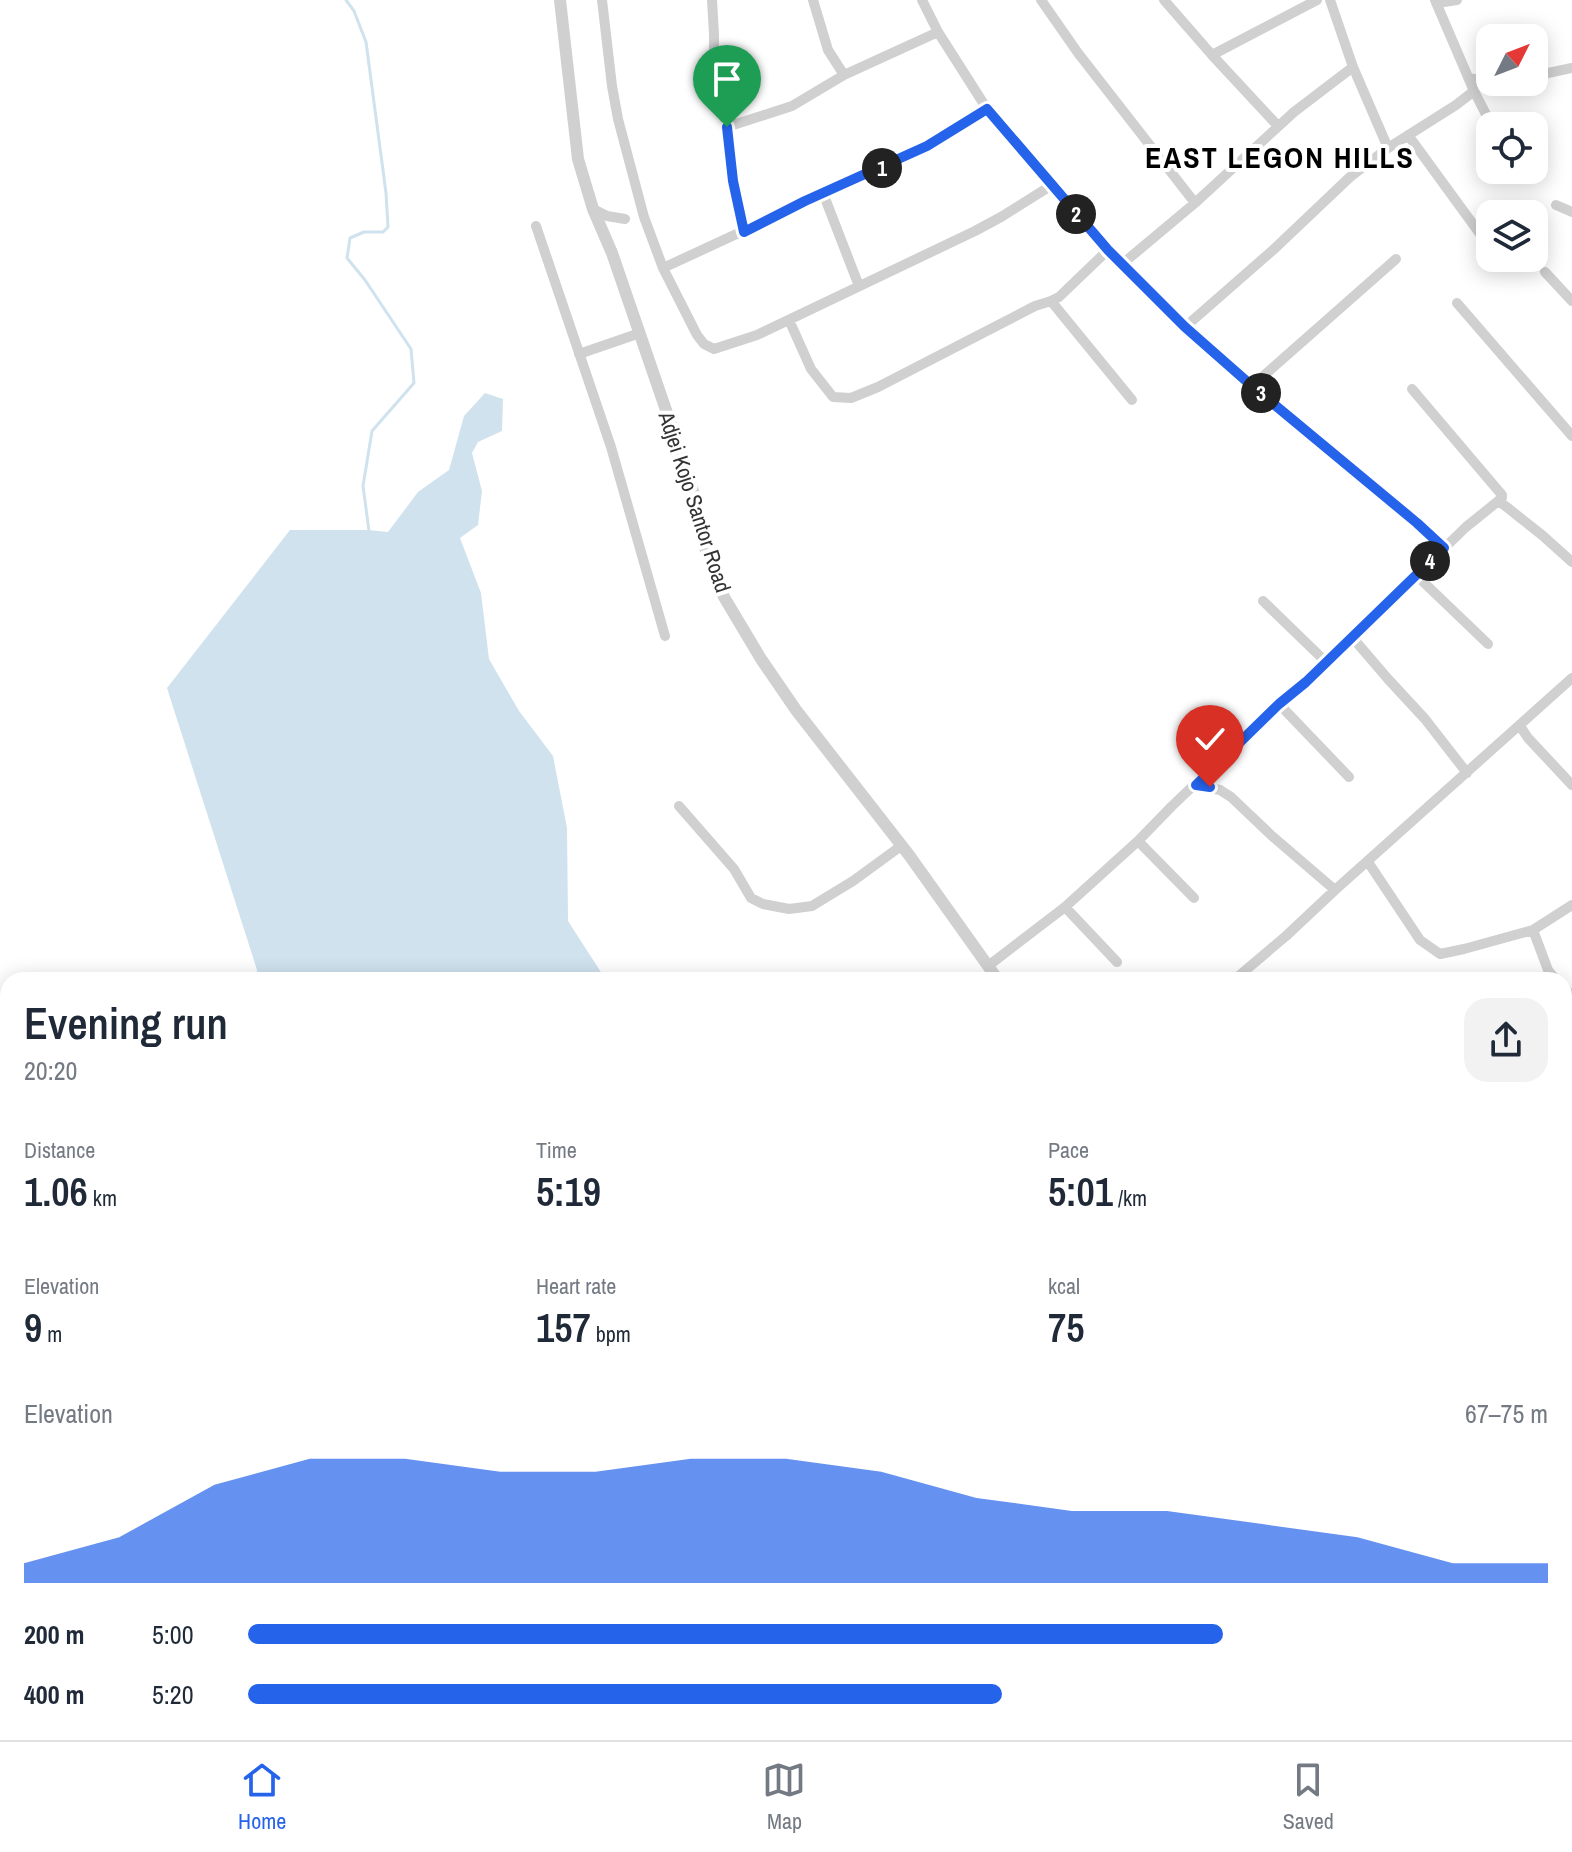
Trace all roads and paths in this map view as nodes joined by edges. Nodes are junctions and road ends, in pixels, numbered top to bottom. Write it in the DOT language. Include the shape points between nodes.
graph roads {
  1 [pos="560,0"];
  2 [pos="602,0"];
  3 [pos="712,0"];
  4 [pos="813,0"];
  5 [pos="922,0"];
  6 [pos="1041,0"];
  7 [pos="1164,0"];
  8 [pos="1317,0"];
  9 [pos="1330,0"];
  10 [pos="1457,0"];
  11 [pos="1436,2"];
  12 [pos="938,32"];
  13 [pos="1212,55"];
  14 [pos="1353,67"];
  15 [pos="1572,68"];
  16 [pos="1548,73"];
  17 [pos="844,75"];
  18 [pos="1469,78"];
  19 [pos="1476,79"];
  20 [pos="1474,91"];
  21 [pos="987,109"];
  22 [pos="1485,112"];
  23 [pos="1278,126"];
  24 [pos="727,127"];
  25 [pos="1408,135"];
  26 [pos="1388,148"];
  27 [pos="1052,185"];
  28 [pos="823,193"];
  29 [pos="1195,203"];
  30 [pos="1556,205"];
  31 [pos="593,209"];
  32 [pos="1572,212"];
  33 [pos="625,219"];
  34 [pos="536,226"];
  35 [pos="1476,228"];
  36 [pos="744,232"];
  37 [pos="1108,250"];
  38 [pos="1396,259"];
  39 [pos="1121,265"];
  40 [pos="663,268"];
  41 [pos="1545,272"];
  42 [pos="859,286"];
  43 [pos="1051,301"];
  44 [pos="1572,301"];
  45 [pos="1457,303"];
  46 [pos="789,320"];
  47 [pos="1185,327"];
  48 [pos="640,333"];
  49 [pos="579,354"];
  50 [pos="1252,386"];
  51 [pos="1412,389"];
  52 [pos="1132,400"];
  53 [pos="1572,436"];
  54 [pos="1499,501"];
  55 [pos="1444,548"];
  56 [pos="1572,562"];
  57 [pos="1416,575"];
  58 [pos="1263,601"];
  59 [pos="665,636"];
  60 [pos="1352,637"];
  61 [pos="1488,644"];
  62 [pos="1326,662"];
  63 [pos="1572,678"];
  64 [pos="1279,704"];
  65 [pos="1520,726"];
  66 [pos="1467,773"];
  67 [pos="1349,777"];
  68 [pos="1196,785"];
  69 [pos="1572,785"];
  70 [pos="679,806"];
  71 [pos="1138,841"];
  72 [pos="901,846"];
  73 [pos="1368,862"];
  74 [pos="1335,890"];
  75 [pos="1194,898"];
  76 [pos="1572,905"];
  77 [pos="1065,907"];
  78 [pos="1533,930"];
  79 [pos="1117,962"];
  80 [pos="988,966"];
  81 [pos="992,972"];
  82 [pos="1243,972"];
  83 [pos="1550,972"];
  1 -- 31 [label="street, Adjei Kojo Santor Road" via="575,145"];
  2 -- 40 [label="street" via="618,119"];
  3 -- 24 [label="street" via="714,73"];
  4 -- 17 [label="street" via="828,50"];
  5 -- 12 [label="street"];
  6 -- 29 [label="street"];
  7 -- 13 [label="street"];
  8 -- 13 [label="street"];
  9 -- 14 [label="street"];
  10 -- 11 [label="street"];
  11 -- 18 [label="street"];
  12 -- 17 [label="street"];
  12 -- 21 [label="street"];
  13 -- 23 [label="street"];
  14 -- 23 [label="street"];
  14 -- 26 [label="street"];
  15 -- 16 [label="street"];
  17 -- 24 [label="street" via="792,106"];
  18 -- 19 [label="street"];
  18 -- 20 [label="street"];
  20 -- 22 [label="street"];
  20 -- 25 [label="street"];
  21 -- 27 [label="street"];
  21 -- 28 [label="street" via="927,146"];
  23 -- 29 [label="street"];
  24 -- 36 [label="street"];
  25 -- 26 [label="street"];
  25 -- 35 [label="street"];
  26 -- 47 [label="street"];
  27 -- 37 [label="street"];
  27 -- 42 [label="street" via="988,224"];
  28 -- 36 [label="street"];
  28 -- 42 [label="street"];
  29 -- 39 [label="street"];
  30 -- 32 [label="street"];
  31 -- 33 [label="street"];
  31 -- 48 [label="street, Adjei Kojo Santor Road"];
  34 -- 49 [label="street"];
  36 -- 40 [label="street"];
  37 -- 39 [label="street"];
  37 -- 43 [label="street"];
  38 -- 50 [label="street"];
  39 -- 47 [label="street"];
  40 -- 46 [label="street" via="697,335 714,349"];
  41 -- 44 [label="street"];
  42 -- 46 [label="street"];
  43 -- 46 [label="street" via="851,398 833,397 811,369"];
  43 -- 52 [label="street"];
  45 -- 53 [label="street"];
  47 -- 50 [label="street"];
  48 -- 49 [label="street"];
  48 -- 72 [label="street, Adjei Kojo Santor Road" via="724,597 796,710"];
  49 -- 59 [label="street"];
  50 -- 55 [label="street"];
  51 -- 54 [label="street" via="1502,495"];
  54 -- 55 [label="street"];
  54 -- 56 [label="street"];
  55 -- 57 [label="street"];
  57 -- 60 [label="street"];
  57 -- 61 [label="street"];
  58 -- 62 [label="street"];
  60 -- 62 [label="street"];
  60 -- 66 [label="street"];
  62 -- 64 [label="street"];
  63 -- 65 [label="street"];
  64 -- 67 [label="street"];
  64 -- 68 [label="street"];
  65 -- 66 [label="street"];
  65 -- 69 [label="street"];
  66 -- 73 [label="street"];
  68 -- 71 [label="street"];
  68 -- 74 [label="street" via="1231,797"];
  70 -- 72 [label="street" via="734,869 751,898 789,909 812,906"];
  71 -- 75 [label="street"];
  71 -- 77 [label="street"];
  72 -- 80 [label="street, Adjei Kojo Santor Road"];
  73 -- 74 [label="street"];
  73 -- 78 [label="street" via="1420,940 1440,954"];
  74 -- 82 [label="street"];
  76 -- 78 [label="street"];
  77 -- 79 [label="street"];
  77 -- 80 [label="street"];
  78 -- 83 [label="street"];
  80 -- 81 [label="street, Adjei Kojo Santor Road"];
}
